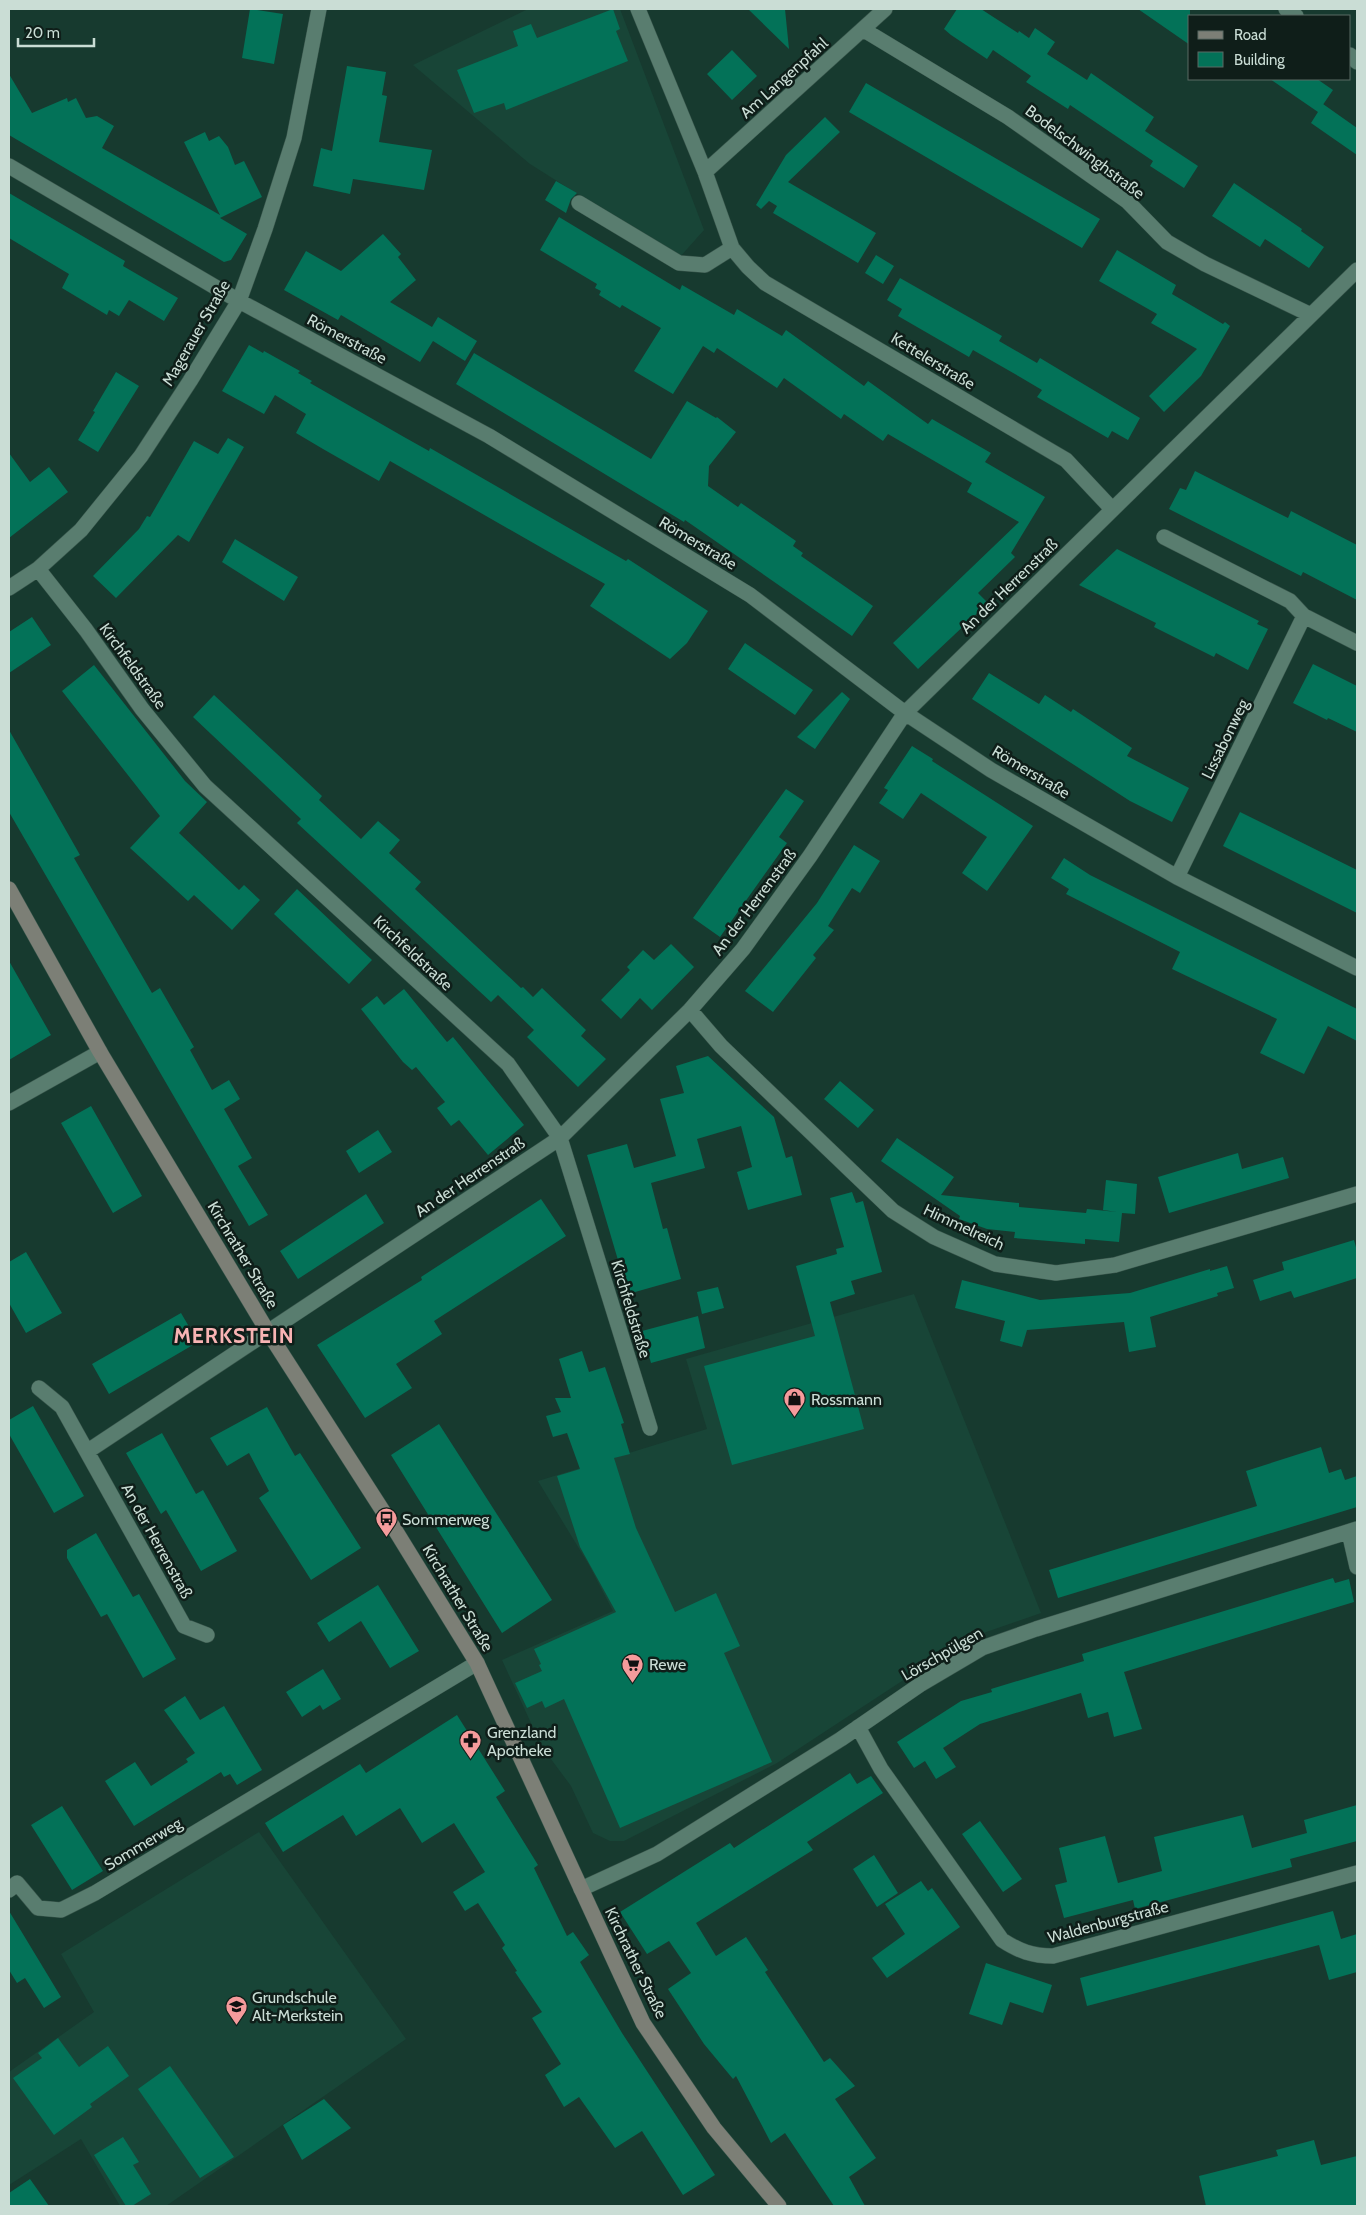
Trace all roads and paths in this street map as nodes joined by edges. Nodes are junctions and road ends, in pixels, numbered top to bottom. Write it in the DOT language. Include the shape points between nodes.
graph roads {
  1 [pos="319,9"];
  2 [pos="638,9"];
  3 [pos="885,9"];
  4 [pos="864,30"];
  5 [pos="9,166"];
  6 [pos="705,172"];
  7 [pos="579,203"];
  8 [pos="732,248"];
  9 [pos="1357,270"];
  10 [pos="239,301"];
  11 [pos="1311,315"];
  12 [pos="1112,509"];
  13 [pos="1164,537"];
  14 [pos="38,569"];
  15 [pos="9,588"];
  16 [pos="1304,616"];
  17 [pos="1357,643"];
  18 [pos="905,713"];
  19 [pos="1177,877"];
  20 [pos="9,888"];
  21 [pos="1357,968"];
  22 [pos="690,1010"];
  23 [pos="100,1052"];
  24 [pos="9,1103"];
  25 [pos="560,1138"];
  26 [pos="1357,1194"];
  27 [pos="268,1332"];
  28 [pos="39,1388"];
  29 [pos="650,1428"];
  30 [pos="88,1451"];
  31 [pos="1353,1531"];
  32 [pos="1357,1567"];
  33 [pos="207,1635"];
  34 [pos="477,1663"];
  35 [pos="858,1727"];
  36 [pos="1357,1873"];
  37 [pos="581,1889"];
  38 [pos="9,1890"];
  39 [pos="779,2206"];
  1 -- 10 [label="street, Magerauer Straße" via="294,138"];
  2 -- 6 [label="street, Kettelerstraße"];
  3 -- 4 [label="street, Am Langenpfahl"];
  4 -- 6 [label="street, Am Langenpfahl"];
  4 -- 11 [label="street, Bodelschwinghstraße" via="1008,116 1127,201 1167,242"];
  5 -- 10 [label="street, Römerstraße"];
  6 -- 8 [label="street, Kettelerstraße"];
  7 -- 8 [label="street" via="679,263 705,265"];
  8 -- 12 [label="street, Kettelerstraße" via="765,283 1066,460"];
  9 -- 11 [label="street, An der Herrenstraß"];
  10 -- 14 [label="street, Magerauer Straße" via="141,456 81,530"];
  10 -- 18 [label="street, Römerstraße" via="488,436 750,595"];
  11 -- 12 [label="street, An der Herrenstraß"];
  12 -- 18 [label="street, An der Herrenstraß"];
  13 -- 16 [label="street" via="1290,601"];
  14 -- 15 [label="street, Magerauer Straße"];
  14 -- 25 [label="street, Kirchfeldstraße" via="142,709 205,786 508,1064"];
  16 -- 17 [label="street"];
  16 -- 19 [label="street, Lissabonweg"];
  18 -- 19 [label="street, Römerstraße" via="991,770"];
  18 -- 22 [label="street, An der Herrenstraß" via="755,934"];
  19 -- 21 [label="street, Römerstraße"];
  20 -- 23 [label="main road, Kirchrather Straße"];
  22 -- 25 [label="street, An der Herrenstraß"];
  22 -- 26 [label="street, Himmelreich" via="721,1046 893,1211 934,1237 995,1264 1056,1272 1115,1265"];
  23 -- 24 [label="street"];
  23 -- 27 [label="main road, Kirchrather Straße"];
  25 -- 27 [label="street, An der Herrenstraß"];
  25 -- 29 [label="street, Kirchfeldstraße"];
  27 -- 30 [label="street, An der Herrenstraß"];
  27 -- 34 [label="main road, Kirchrather Straße"];
  28 -- 30 [label="street, An der Herrenstraß" via="62,1407"];
  30 -- 33 [label="street, An der Herrenstraß" via="184,1626"];
  31 -- 32 [label="street"];
  31 -- 35 [label="street, Lörschpülgen" via="982,1648"];
  34 -- 37 [label="main road, Kirchrather Straße"];
  34 -- 38 [label="street, Sommerweg" via="95,1893 61,1910 38,1908 17,1883"];
  35 -- 36 [label="street, Waldenburgstraße" via="881,1769 1002,1940 1018,1951 1053,1956"];
  35 -- 37 [label="street, Lörschpülgen" via="657,1854"];
  37 -- 39 [label="main road, Kirchrather Straße" via="643,2024 714,2128"];
}
